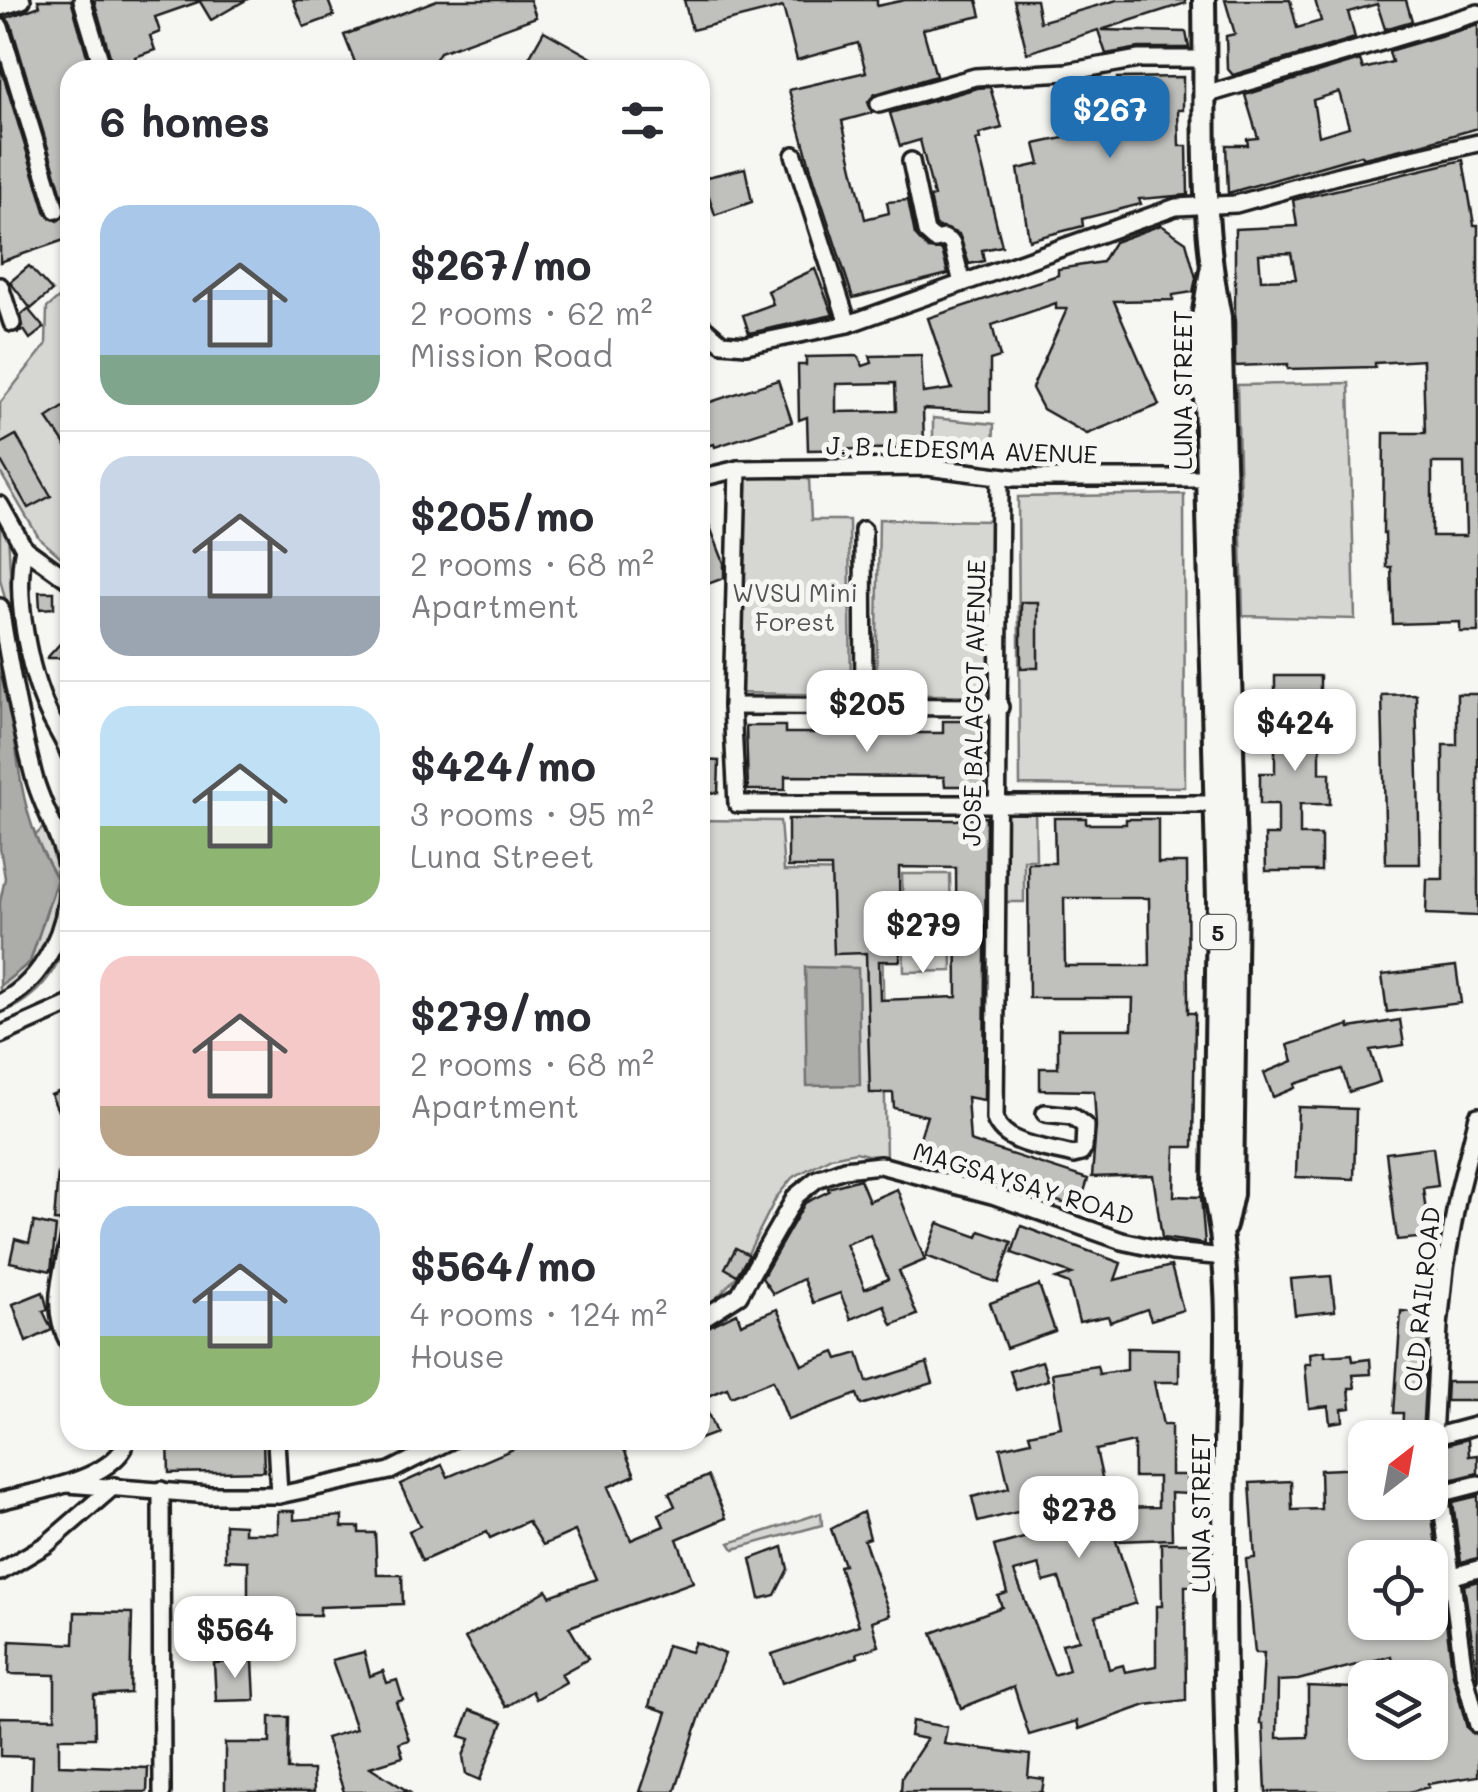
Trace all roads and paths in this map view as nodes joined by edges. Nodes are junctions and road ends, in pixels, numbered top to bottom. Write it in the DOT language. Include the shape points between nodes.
graph roads {
  1 [pos="22,0"];
  2 [pos="82,0"];
  3 [pos="1204,0"];
  4 [pos="0,6"];
  5 [pos="1478,13"];
  6 [pos="0,27"];
  7 [pos="1205,59"];
  8 [pos="100,60"];
  9 [pos="1205,95"];
  10 [pos="879,104"];
  11 [pos="1478,144"];
  12 [pos="794,155"];
  13 [pos="911,161"];
  14 [pos="1205,206"];
  15 [pos="56,210"];
  16 [pos="962,283"];
  17 [pos="0,286"];
  18 [pos="12,322"];
  19 [pos="848,324"];
  20 [pos="710,333"];
  21 [pos="738,469"];
  22 [pos="710,476"];
  23 [pos="1000,477"];
  24 [pos="1215,478"];
  25 [pos="0,504"];
  26 [pos="863,530"];
  27 [pos="24,548"];
  28 [pos="60,574"];
  29 [pos="0,607"];
  30 [pos="732,706"];
  31 [pos="864,706"];
  32 [pos="1000,707"];
  33 [pos="60,735"];
  34 [pos="997,803"];
  35 [pos="1225,804"];
  36 [pos="60,849"];
  37 [pos="60,924"];
  38 [pos="0,1003"];
  39 [pos="60,1008"];
  40 [pos="0,1035"];
  41 [pos="1045,1112"];
  42 [pos="1478,1116"];
  43 [pos="1224,1257"];
  44 [pos="60,1294"];
  45 [pos="710,1314"];
  46 [pos="60,1326"];
  47 [pos="1435,1420"];
  48 [pos="1478,1426"];
  49 [pos="1448,1434"];
  50 [pos="123,1450"];
  51 [pos="277,1450"];
  52 [pos="431,1450"];
  53 [pos="67,1484"];
  54 [pos="1478,1484"];
  55 [pos="114,1486"];
  56 [pos="160,1490"];
  57 [pos="1448,1492"];
  58 [pos="279,1495"];
  59 [pos="0,1501"];
  60 [pos="1442,1520"];
  61 [pos="1478,1569"];
  62 [pos="0,1572"];
  63 [pos="1450,1576"];
  64 [pos="1471,1670"];
  65 [pos="1478,1725"];
  66 [pos="162,1792"];
  67 [pos="1228,1792"];
  1 -- 4 [label="street"];
  2 -- 8 [label="street"];
  3 -- 7 [label="main road, 5"];
  5 -- 9 [label="street"];
  6 -- 15 [label="street"];
  7 -- 9 [label="main road, 5"];
  7 -- 10 [label="street" via="1139,59 975,77"];
  9 -- 14 [label="main road, 5"];
  11 -- 14 [label="street"];
  12 -- 19 [label="street"];
  13 -- 16 [label="street" via="926,232 952,243"];
  14 -- 16 [label="street" via="1176,207"];
  14 -- 24 [label="main road, LUNA STREET / 5" via="1210,271 1203,317"];
  16 -- 19 [label="street"];
  17 -- 18 [label="street"];
  19 -- 20 [label="street" via="746,345 722,343"];
  21 -- 22 [label="street, J. B. LEDESMA AVENUE"];
  21 -- 23 [label="street, J. B. LEDESMA AVENUE" via="928,467"];
  21 -- 30 [label="street"];
  23 -- 24 [label="street, J. B. LEDESMA AVENUE"];
  23 -- 32 [label="street, JOSE BALAGOT AVENUE"];
  24 -- 35 [label="main road, LUNA STREET / 5"];
  25 -- 27 [label="street"];
  26 -- 31 [label="street"];
  27 -- 28 [label="street"];
  27 -- 33 [label="street" via="18,573 32,663"];
  29 -- 36 [label="street" via="34,778"];
  30 -- 31 [label="street"];
  30 -- 34 [label="street" via="738,804"];
  31 -- 32 [label="street"];
  32 -- 34 [label="street, JOSE BALAGOT AVENUE"];
  34 -- 35 [label="street"];
  34 -- 41 [label="street, JOSE BALAGOT AVENUE" via="995,1119 1009,1138 1080,1154 1085,1126 1072,1116"];
  35 -- 43 [label="main road, LUNA STREET / 5" via="1232,1194"];
  37 -- 38 [label="street" via="50,957"];
  39 -- 40 [label="street"];
  42 -- 47 [label="street, OLD RAILROAD" via="1445,1268"];
  43 -- 45 [label="street, MAGSAYSAY ROAD" via="1122,1241 992,1195 880,1166 817,1179 796,1196 739,1295"];
  43 -- 67 [label="main road, LUNA STREET / 5"];
  44 -- 46 [label="street"];
  48 -- 49 [label="street"];
  50 -- 53 [label="street" via="113,1463"];
  51 -- 58 [label="street"];
  52 -- 58 [label="street" via="390,1471"];
  53 -- 55 [label="street"];
  53 -- 59 [label="street"];
  54 -- 57 [label="street"];
  55 -- 56 [label="street"];
  55 -- 62 [label="street" via="47,1544"];
  56 -- 58 [label="street"];
  56 -- 66 [label="street"];
  60 -- 63 [label="street, OLD RAILROAD"];
  61 -- 63 [label="street"];
  63 -- 64 [label="street, OLD RAILROAD"];
  64 -- 65 [label="street, OLD RAILROAD"];
}
